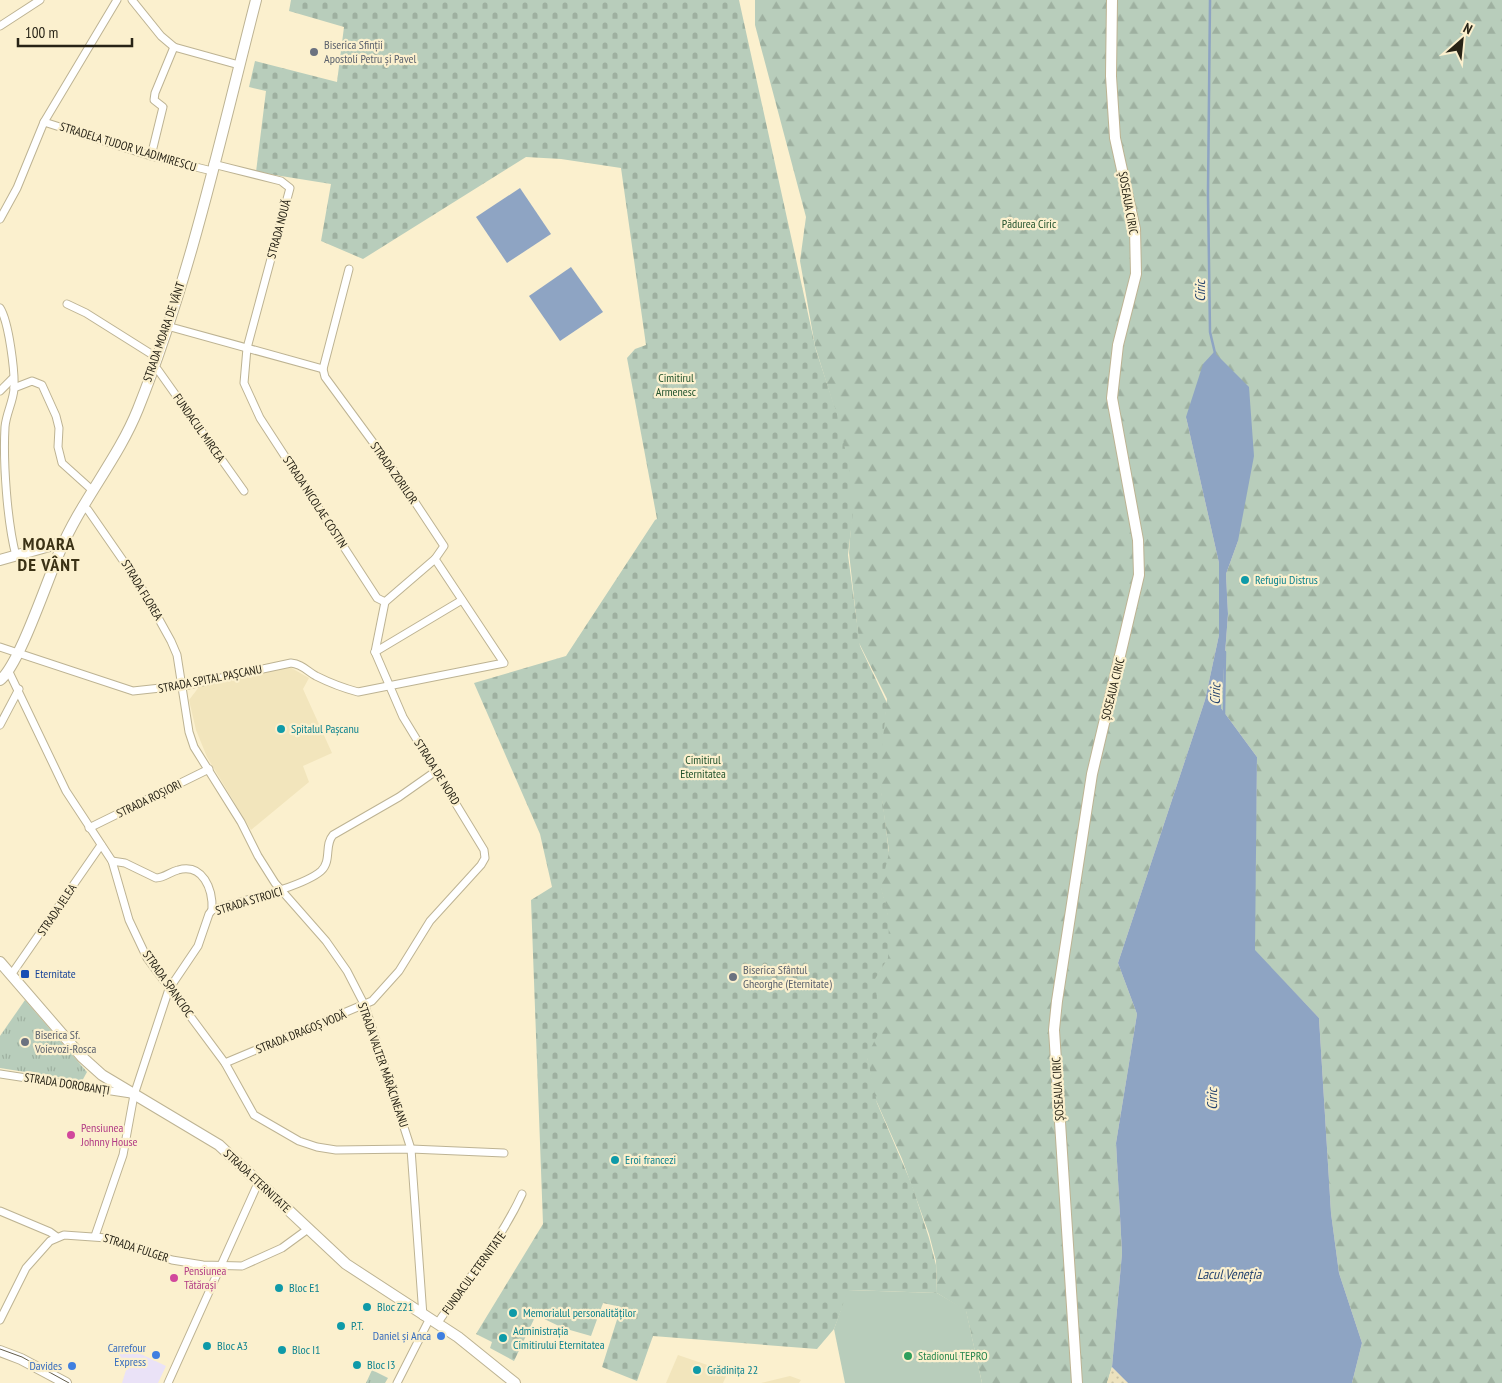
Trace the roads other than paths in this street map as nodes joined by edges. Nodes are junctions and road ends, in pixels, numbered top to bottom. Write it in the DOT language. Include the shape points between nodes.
graph roads {
  1 [pos="40,0"];
  2 [pos="117,0"];
  3 [pos="132,0"];
  4 [pos="256,0"];
  5 [pos="1112,0"];
  6 [pos="0,26"];
  7 [pos="174,47"];
  8 [pos="239,66"];
  9 [pos="44,122"];
  10 [pos="151,156"];
  11 [pos="213,167"];
  12 [pos="0,219"];
  13 [pos="349,269"];
  14 [pos="67,304"];
  15 [pos="0,308"];
  16 [pos="167,326"];
  17 [pos="247,348"];
  18 [pos="155,362"];
  19 [pos="323,369"];
  20 [pos="12,379"];
  21 [pos="14,388"];
  22 [pos="0,391"];
  23 [pos="92,490"];
  24 [pos="244,491"];
  25 [pos="82,506"];
  26 [pos="64,542"];
  27 [pos="16,556"];
  28 [pos="435,559"];
  29 [pos="0,560"];
  30 [pos="462,600"];
  31 [pos="385,602"];
  32 [pos="0,647"];
  33 [pos="20,649"];
  34 [pos="375,652"];
  35 [pos="9,672"];
  36 [pos="0,680"];
  37 [pos="182,686"];
  38 [pos="388,686"];
  39 [pos="19,689"];
  40 [pos="0,725"];
  41 [pos="209,769"];
  42 [pos="436,771"];
  43 [pos="89,828"];
  44 [pos="101,845"];
  45 [pos="485,858"];
  46 [pos="112,861"];
  47 [pos="282,890"];
  48 [pos="212,910"];
  49 [pos="0,962"];
  50 [pos="11,974"];
  51 [pos="169,989"];
  52 [pos="365,1006"];
  53 [pos="226,1063"];
  54 [pos="0,1074"];
  55 [pos="134,1095"];
  56 [pos="411,1149"];
  57 [pos="504,1153"];
  58 [pos="259,1181"];
  59 [pos="522,1194"];
  60 [pos="0,1211"];
  61 [pos="308,1229"];
  62 [pos="95,1236"];
  63 [pos="57,1237"];
  64 [pos="221,1265"];
  65 [pos="0,1320"];
  66 [pos="430,1320"];
  67 [pos="0,1350"];
  68 [pos="64,1382"];
  69 [pos="168,1383"];
  70 [pos="397,1383"];
  71 [pos="515,1383"];
  72 [pos="1077,1383"];
  1 -- 6 [label="street"];
  2 -- 9 [label="street"];
  3 -- 7 [label="street"];
  4 -- 8 [label="street, STRADA MOARA DE VÂNT"];
  5 -- 72 [label="street, ȘOSEAUA CIRIC" via="1111,76 1115,129 1135,229 1136,274 1118,345 1112,398 1138,540 1139,575 1092,774 1054,1030"];
  7 -- 8 [label="street"];
  7 -- 10 [label="street" via="155,93 154,100 164,107"];
  8 -- 11 [label="street, STRADA MOARA DE VÂNT"];
  9 -- 10 [label="street, STRADELA TUDOR VLADIMIRESCU"];
  9 -- 12 [label="street" via="17,188"];
  10 -- 11 [label="street, STRADELA TUDOR VLADIMIRESCU"];
  11 -- 16 [label="street, STRADA MOARA DE VÂNT"];
  11 -- 17 [label="street, STRADA NOUĂ" via="281,181 290,188"];
  13 -- 19 [label="street"];
  14 -- 18 [label="street, FUNDACUL MIRCEA" via="86,313"];
  15 -- 20 [label="street" via="6,316 9,333"];
  16 -- 17 [label="street"];
  16 -- 18 [label="street, STRADA MOARA DE VÂNT"];
  17 -- 19 [label="street"];
  17 -- 31 [label="street, STRADA NICOLAE COSTIN" via="244,383 260,418 377,598"];
  18 -- 23 [label="street, STRADA MOARA DE VÂNT" via="137,411"];
  18 -- 24 [label="street, FUNDACUL MIRCEA"];
  19 -- 28 [label="street, STRADA ZORILOR" via="444,546"];
  20 -- 21 [label="street"];
  20 -- 22 [label="street"];
  21 -- 23 [label="street" via="32,381 42,385 56,416 58,454 62,463"];
  21 -- 27 [label="street" via="5,444"];
  23 -- 25 [label="street, STRADA MOARA DE VÂNT"];
  25 -- 26 [label="street, STRADA MOARA DE VÂNT"];
  25 -- 37 [label="street, STRADA FLOREA" via="120,553 158,615 177,655"];
  26 -- 27 [label="street"];
  26 -- 33 [label="street, STRADA MOARA DE VÂNT"];
  27 -- 29 [label="street"];
  28 -- 30 [label="street"];
  28 -- 31 [label="street"];
  30 -- 34 [label="street"];
  30 -- 38 [label="street, STRADA SPITAL PAȘCANU" via="504,663"];
  31 -- 34 [label="street"];
  32 -- 33 [label="street, STRADA SPITAL PAȘCANU" via="9,652"];
  33 -- 35 [label="street, STRADA MOARA DE VÂNT"];
  33 -- 37 [label="street, STRADA SPITAL PAȘCANU" via="126,689"];
  34 -- 38 [label="street"];
  35 -- 36 [label="street"];
  35 -- 39 [label="street, STRADA SPANCIOC"];
  37 -- 38 [label="street, STRADA SPITAL PAȘCANU" via="291,663 299,663 313,674 358,692"];
  37 -- 41 [label="street, STRADA VALTER MĂRĂCINEANU" via="189,732 194,747"];
  38 -- 42 [label="street, STRADA DE NORD"];
  39 -- 40 [label="street"];
  39 -- 43 [label="street, STRADA SPANCIOC" via="54,769"];
  41 -- 43 [label="street, STRADA ROȘIORI"];
  41 -- 47 [label="street, STRADA VALTER MĂRĂCINEANU" via="242,822 258,856"];
  42 -- 45 [label="street, STRADA DE NORD" via="484,850"];
  42 -- 47 [label="street, STRADA STROICI" via="400,797 333,835 329,840 326,864 321,871"];
  43 -- 44 [label="street, STRADA SPANCIOC"];
  44 -- 46 [label="street, STRADA SPANCIOC"];
  44 -- 50 [label="street, STRADA JELEA"];
  45 -- 52 [label="street, STRADA DRAGOȘ VODĂ" via="425,928 385,989"];
  46 -- 48 [label="street" via="125,863 156,878 185,868 196,871 208,883"];
  46 -- 51 [label="street, STRADA SPANCIOC" via="138,940"];
  47 -- 48 [label="street, STRADA STROICI"];
  47 -- 52 [label="street, STRADA VALTER MĂRĂCINEANU" via="326,941 347,971"];
  48 -- 51 [label="street, STRADA STROICI" via="198,946"];
  49 -- 50 [label="street, STRADA ETERNITATE"];
  50 -- 55 [label="street, STRADA ETERNITATE" via="87,1062"];
  51 -- 53 [label="street, STRADA SPANCIOC"];
  51 -- 55 [label="street, STRADA STROICI"];
  52 -- 53 [label="street, STRADA DRAGOȘ VODĂ"];
  52 -- 56 [label="street, STRADA VALTER MĂRĂCINEANU"];
  53 -- 56 [label="street, STRADA SPANCIOC" via="254,1115 300,1142 336,1150"];
  54 -- 55 [label="street, STRADA DOROBANȚI"];
  55 -- 58 [label="street, STRADA ETERNITATE" via="219,1145"];
  55 -- 62 [label="street, STRADA STROICI" via="123,1156"];
  56 -- 57 [label="street, STRADA SPANCIOC"];
  56 -- 66 [label="street, STRADA VALTER MĂRĂCINEANU"];
  58 -- 61 [label="street, STRADA ETERNITATE"];
  58 -- 64 [label="street"];
  59 -- 66 [label="street, FUNDACUL ETERNITATE" via="498,1242"];
  60 -- 63 [label="street"];
  61 -- 64 [label="street, STRADA FULGER" via="282,1248 254,1262 242,1266"];
  61 -- 66 [label="street, STRADA ETERNITATE" via="346,1264"];
  62 -- 63 [label="street, STRADA FULGER"];
  62 -- 64 [label="street, STRADA FULGER" via="172,1260"];
  63 -- 65 [label="street" via="26,1268"];
  64 -- 69 [label="street"];
  66 -- 70 [label="street, FUNDACUL ETERNITATE"];
  66 -- 71 [label="street, STRADA ETERNITATE"];
  67 -- 68 [label="street"];
}
